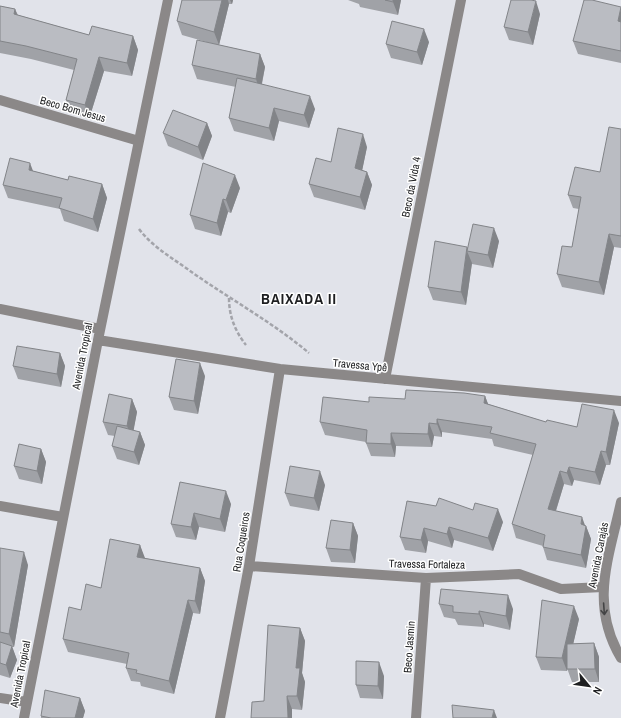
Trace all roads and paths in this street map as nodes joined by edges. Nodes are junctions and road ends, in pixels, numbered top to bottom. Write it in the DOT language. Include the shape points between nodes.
graph roads {
  1 [pos="168,0"];
  2 [pos="461,0"];
  3 [pos="0,100"];
  4 [pos="139,141"];
  5 [pos="126,205"];
  6 [pos="229,298"];
  7 [pos="0,309"];
  8 [pos="100,329"];
  9 [pos="98,340"];
  10 [pos="249,348"];
  11 [pos="310,355"];
  12 [pos="280,369"];
  13 [pos="385,379"];
  14 [pos="621,401"];
  15 [pos="621,502"];
  16 [pos="0,506"];
  17 [pos="63,517"];
  18 [pos="249,566"];
  19 [pos="426,578"];
  20 [pos="603,587"];
  21 [pos="621,658"];
  22 [pos="0,698"];
  23 [pos="27,702"];
  24 [pos="24,718"];
  25 [pos="220,718"];
  26 [pos="416,718"];
  1 -- 4 [label="street, Avenida Tropical"];
  2 -- 13 [label="street, Beco da Vida 4"];
  3 -- 4 [label="street, Beco Bom Jesus"];
  4 -- 5 [label="street, Avenida Tropical"];
  5 -- 6 [label="path" via="135,225 149,242"];
  5 -- 8 [label="street, Avenida Tropical"];
  6 -- 10 [label="path" via="237,333"];
  6 -- 11 [label="path" via="293,340"];
  7 -- 8 [label="street"];
  8 -- 9 [label="street, Avenida Tropical"];
  9 -- 12 [label="street, Travessa Ypê"];
  9 -- 17 [label="street, Avenida Tropical"];
  12 -- 13 [label="street, Travessa Ypê"];
  12 -- 18 [label="street, Rua Coqueiros"];
  13 -- 14 [label="street, Travessa Ypê"];
  15 -- 20 [label="street, Avenida Carajás"];
  16 -- 17 [label="street"];
  17 -- 23 [label="street, Avenida Tropical"];
  18 -- 19 [label="street, Travessa Fortaleza"];
  18 -- 25 [label="street, Rua Coqueiros"];
  19 -- 20 [label="street, Travessa Fortaleza" via="519,574 561,589"];
  19 -- 26 [label="street, Beco Jasmin"];
  20 -- 21 [label="street, Avenida Carajás, one-way" via="604,617 611,641"];
  22 -- 23 [label="street"];
  23 -- 24 [label="street, Avenida Tropical"];
}
